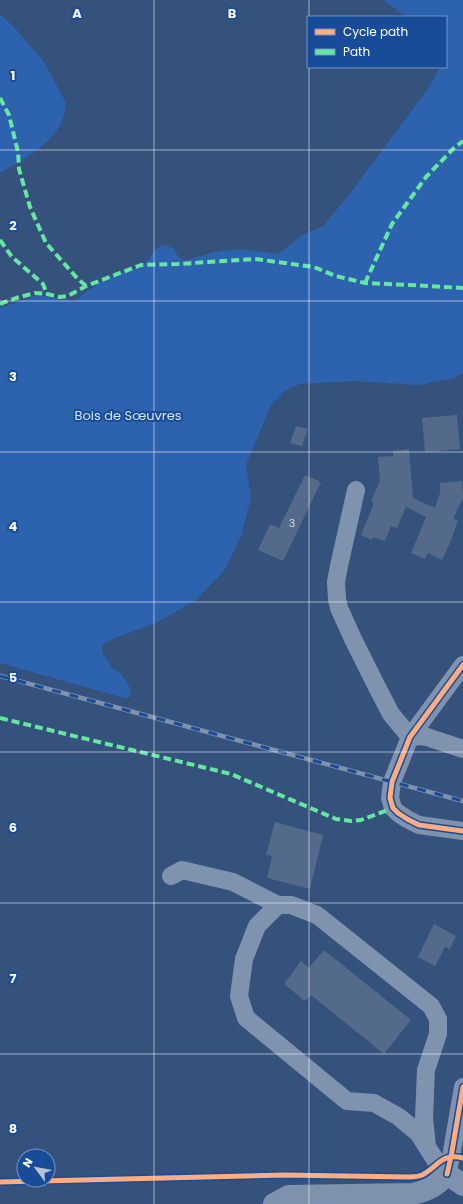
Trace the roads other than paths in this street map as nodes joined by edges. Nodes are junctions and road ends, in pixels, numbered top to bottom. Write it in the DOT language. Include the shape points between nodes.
graph roads {
  1 [pos="356,490"];
  2 [pos="463,665"];
  3 [pos="410,737"];
  4 [pos="463,749"];
  5 [pos="463,831"];
  6 [pos="171,876"];
  7 [pos="278,906"];
  8 [pos="463,1087"];
  9 [pos="427,1147"];
  10 [pos="455,1180"];
  11 [pos="274,1204"];
  1 -- 3 [label="street" via="336,582 337,599 353,640 379,691 392,714"];
  2 -- 3 [label="street"];
  3 -- 4 [label="street" via="427,737"];
  3 -- 5 [label="street" via="392,782 390,798 393,808 419,825"];
  6 -- 7 [label="street" via="182,870 232,882"];
  7 -- 9 [label="street" via="291,905 317,915 431,1006 438,1019 438,1034 426,1070 424,1118"];
  7 -- 9 [label="street" via="257,926 244,959 239,996 246,1018 347,1101 374,1103 399,1117 418,1133"];
  8 -- 10 [label="street" via="451,1157"];
  9 -- 10 [label="street" via="438,1164"];
  10 -- 11 [label="highway" via="439,1183 431,1189 413,1194 289,1196"];
}
